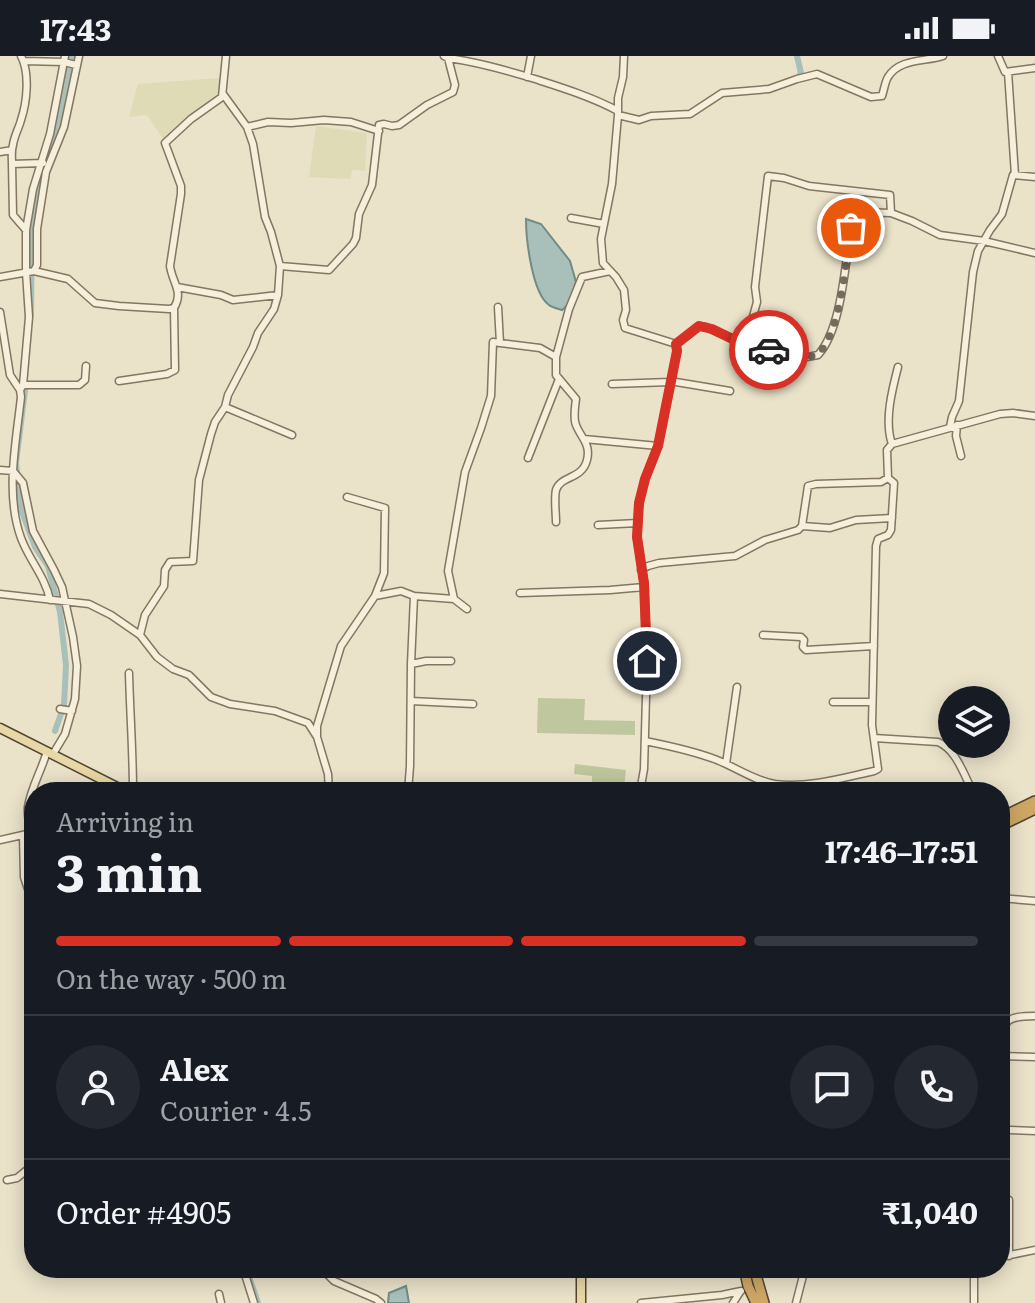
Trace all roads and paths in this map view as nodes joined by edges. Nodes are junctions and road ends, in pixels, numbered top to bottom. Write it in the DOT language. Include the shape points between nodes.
graph roads {
  1 [pos="79,56"];
  2 [pos="226,56"];
  3 [pos="531,56"];
  4 [pos="624,56"];
  5 [pos="943,56"];
  6 [pos="998,56"];
  7 [pos="446,57"];
  8 [pos="22,58"];
  9 [pos="64,59"];
  10 [pos="76,65"];
  11 [pos="1035,68"];
  12 [pos="1008,72"];
  13 [pos="527,77"];
  14 [pos="223,94"];
  15 [pos="618,113"];
  16 [pos="247,127"];
  17 [pos="379,131"];
  18 [pos="12,150"];
  19 [pos="0,152"];
  20 [pos="40,163"];
  21 [pos="51,163"];
  22 [pos="12,164"];
  23 [pos="1015,175"];
  24 [pos="1035,177"];
  25 [pos="891,213"];
  26 [pos="571,218"];
  27 [pos="604,224"];
  28 [pos="26,230"];
  29 [pos="984,241"];
  30 [pos="1035,253"];
  31 [pos="280,266"];
  32 [pos="610,271"];
  33 [pos="30,272"];
  34 [pos="0,277"];
  35 [pos="177,287"];
  36 [pos="278,295"];
  37 [pos="498,307"];
  38 [pos="174,308"];
  39 [pos="0,312"];
  40 [pos="500,343"];
  41 [pos="676,344"];
  42 [pos="745,345"];
  43 [pos="556,357"];
  44 [pos="86,366"];
  45 [pos="898,367"];
  46 [pos="559,379"];
  47 [pos="119,381"];
  48 [pos="670,381"];
  49 [pos="612,384"];
  50 [pos="21,387"];
  51 [pos="730,391"];
  52 [pos="225,407"];
  53 [pos="1035,416"];
  54 [pos="954,426"];
  55 [pos="292,435"];
  56 [pos="584,439"];
  57 [pos="892,444"];
  58 [pos="658,446"];
  59 [pos="961,456"];
  60 [pos="528,458"];
  61 [pos="0,470"];
  62 [pos="14,474"];
  63 [pos="888,478"];
  64 [pos="347,497"];
  65 [pos="892,518"];
  66 [pos="556,522"];
  67 [pos="638,523"];
  68 [pos="598,525"];
  69 [pos="802,526"];
  70 [pos="641,570"];
  71 [pos="644,587"];
  72 [pos="520,593"];
  73 [pos="0,594"];
  74 [pos="375,596"];
  75 [pos="414,596"];
  76 [pos="454,599"];
  77 [pos="51,600"];
  78 [pos="65,601"];
  79 [pos="467,609"];
  80 [pos="140,635"];
  81 [pos="763,635"];
  82 [pos="874,646"];
  83 [pos="451,661"];
  84 [pos="411,664"];
  85 [pos="129,673"];
  86 [pos="737,687"];
  87 [pos="411,701"];
  88 [pos="833,702"];
  89 [pos="872,702"];
  90 [pos="473,704"];
  91 [pos="60,709"];
  92 [pos="72,711"];
  93 [pos="0,728"];
  94 [pos="317,737"];
  95 [pos="874,738"];
  96 [pos="645,741"];
  97 [pos="938,742"];
  98 [pos="50,753"];
  99 [pos="955,758"];
  100 [pos="726,764"];
  101 [pos="36,782"];
  102 [pos="107,782"];
  103 [pos="133,782"];
  104 [pos="328,782"];
  105 [pos="409,782"];
  106 [pos="642,782"];
  107 [pos="767,782"];
  108 [pos="821,782"];
  109 [pos="968,782"];
  110 [pos="1035,801"];
  111 [pos="1035,809"];
  112 [pos="1010,813"];
  113 [pos="1010,821"];
  114 [pos="24,831"];
  115 [pos="0,840"];
  116 [pos="1010,899"];
  117 [pos="1035,901"];
  118 [pos="1035,1016"];
  119 [pos="1010,1019"];
  120 [pos="1010,1055"];
  121 [pos="1035,1057"];
  122 [pos="1010,1130"];
  123 [pos="1035,1131"];
  124 [pos="24,1172"];
  125 [pos="7,1180"];
  126 [pos="1035,1250"];
  127 [pos="1010,1256"];
  128 [pos="246,1278"];
  129 [pos="330,1278"];
  130 [pos="581,1278"];
  131 [pos="744,1278"];
  132 [pos="757,1278"];
  133 [pos="802,1278"];
  134 [pos="974,1278"];
  135 [pos="744,1288"];
  136 [pos="219,1294"];
  137 [pos="667,1302"];
  138 [pos="221,1303"];
  139 [pos="254,1303"];
  140 [pos="381,1303"];
  141 [pos="581,1303"];
  142 [pos="641,1303"];
  143 [pos="733,1303"];
  144 [pos="756,1303"];
  145 [pos="764,1303"];
  146 [pos="796,1303"];
  147 [pos="974,1303"];
  1 -- 10 [label="street"];
  2 -- 14 [label="street"];
  3 -- 13 [label="street"];
  4 -- 15 [label="street"];
  5 -- 15 [label="street" via="899,67 889,76 882,96 871,97 817,74 769,89 722,93 690,114 639,120"];
  6 -- 12 [label="street"];
  7 -- 13 [label="street"];
  7 -- 17 [label="street" via="453,92 399,125 381,124"];
  8 -- 9 [label="street"];
  8 -- 18 [label="street" via="26,98"];
  9 -- 10 [label="street"];
  9 -- 20 [label="street"];
  10 -- 21 [label="street"];
  11 -- 12 [label="street"];
  12 -- 23 [label="street"];
  13 -- 15 [label="street" via="596,99"];
  14 -- 16 [label="street"];
  14 -- 35 [label="street" via="165,143 181,186 170,266"];
  15 -- 27 [label="street"];
  16 -- 17 [label="street" via="324,120"];
  16 -- 31 [label="street"];
  17 -- 31 [label="street" via="372,185 353,244 329,270"];
  18 -- 19 [label="street"];
  18 -- 22 [label="street"];
  20 -- 21 [label="street"];
  20 -- 22 [label="street"];
  20 -- 28 [label="street"];
  21 -- 33 [label="street" via="37,229 37,265"];
  22 -- 28 [label="street" via="13,215"];
  23 -- 24 [label="street"];
  23 -- 29 [label="street" via="1002,214"];
  25 -- 29 [label="street" via="940,235"];
  25 -- 42 [label="street" via="854,216 838,311 818,355"];
  25 -- 42 [label="street" via="890,195 768,176 757,302"];
  26 -- 27 [label="street"];
  27 -- 32 [label="street" via="603,263"];
  28 -- 33 [label="street"];
  29 -- 30 [label="street"];
  29 -- 54 [label="street" via="973,272"];
  31 -- 36 [label="street"];
  32 -- 41 [label="street" via="624,290 625,328"];
  32 -- 43 [label="street" via="582,277"];
  33 -- 34 [label="street"];
  33 -- 38 [label="street" via="68,279 95,303"];
  33 -- 50 [label="street"];
  35 -- 36 [label="street" via="233,300"];
  35 -- 38 [label="street"];
  36 -- 52 [label="street"];
  37 -- 40 [label="street"];
  38 -- 47 [label="street" via="175,370"];
  39 -- 50 [label="street" via="10,375"];
  40 -- 43 [label="street" via="540,348"];
  40 -- 76 [label="street" via="493,342 491,396 458,502 448,571"];
  41 -- 42 [label="street" via="699,326"];
  41 -- 48 [label="street"];
  43 -- 46 [label="street"];
  44 -- 50 [label="street" via="79,385"];
  45 -- 57 [label="street" via="888,432"];
  46 -- 56 [label="street" via="576,399 575,423"];
  46 -- 60 [label="street"];
  48 -- 49 [label="street"];
  48 -- 51 [label="street"];
  48 -- 58 [label="street"];
  50 -- 62 [label="street"];
  52 -- 55 [label="street"];
  52 -- 80 [label="street" via="215,422 199,480 193,561 170,562"];
  53 -- 54 [label="street" via="1000,414"];
  54 -- 57 [label="street"];
  54 -- 59 [label="street"];
  56 -- 58 [label="street"];
  56 -- 66 [label="street" via="585,467 556,491"];
  57 -- 63 [label="street" via="887,450"];
  58 -- 67 [label="street" via="645,479"];
  61 -- 62 [label="street"];
  62 -- 77 [label="street" via="18,527"];
  62 -- 78 [label="street" via="23,483 33,531"];
  63 -- 65 [label="street" via="894,483"];
  63 -- 69 [label="street" via="809,484"];
  64 -- 74 [label="street" via="385,508 384,573"];
  65 -- 69 [label="street" via="830,528"];
  65 -- 82 [label="street" via="890,533 876,546"];
  67 -- 68 [label="street"];
  67 -- 70 [label="street"];
  69 -- 70 [label="street" via="740,554 659,563"];
  70 -- 71 [label="street"];
  71 -- 72 [label="street"];
  71 -- 96 [label="street"];
  73 -- 77 [label="street"];
  74 -- 75 [label="street" via="401,591"];
  74 -- 94 [label="street" via="341,646"];
  75 -- 76 [label="street"];
  75 -- 84 [label="street"];
  76 -- 79 [label="street"];
  77 -- 78 [label="street"];
  78 -- 80 [label="street" via="89,604"];
  78 -- 92 [label="street" via="77,666"];
  80 -- 94 [label="street" via="157,657 189,675 211,697 308,723"];
  81 -- 82 [label="street" via="801,637 806,650"];
  82 -- 89 [label="street"];
  83 -- 84 [label="street"];
  84 -- 87 [label="street"];
  85 -- 103 [label="street"];
  86 -- 100 [label="street"];
  87 -- 90 [label="street"];
  87 -- 105 [label="street"];
  88 -- 89 [label="street"];
  89 -- 95 [label="street"];
  91 -- 92 [label="street"];
  92 -- 98 [label="street" via="65,734"];
  93 -- 98 [label="main road"];
  94 -- 104 [label="street"];
  95 -- 97 [label="street"];
  95 -- 108 [label="street" via="878,769"];
  96 -- 100 [label="street"];
  96 -- 106 [label="street"];
  98 -- 101 [label="street"];
  98 -- 102 [label="main road"];
  99 -- 109 [label="street"];
  100 -- 107 [label="street"];
  110 -- 112 [label="highway"];
  111 -- 113 [label="highway"];
  114 -- 115 [label="street"];
  116 -- 117 [label="street"];
  118 -- 119 [label="street"];
  120 -- 121 [label="street"];
  122 -- 123 [label="street"];
  124 -- 125 [label="street"];
  126 -- 127 [label="street"];
  128 -- 139 [label="street"];
  129 -- 140 [label="street"];
  130 -- 141 [label="main road"];
  131 -- 135 [label="highway"];
  132 -- 145 [label="highway"];
  133 -- 146 [label="street"];
  134 -- 147 [label="street"];
  135 -- 137 [label="street"];
  135 -- 143 [label="street"];
  135 -- 144 [label="highway"];
  136 -- 138 [label="street"];
  137 -- 142 [label="street"];
}
